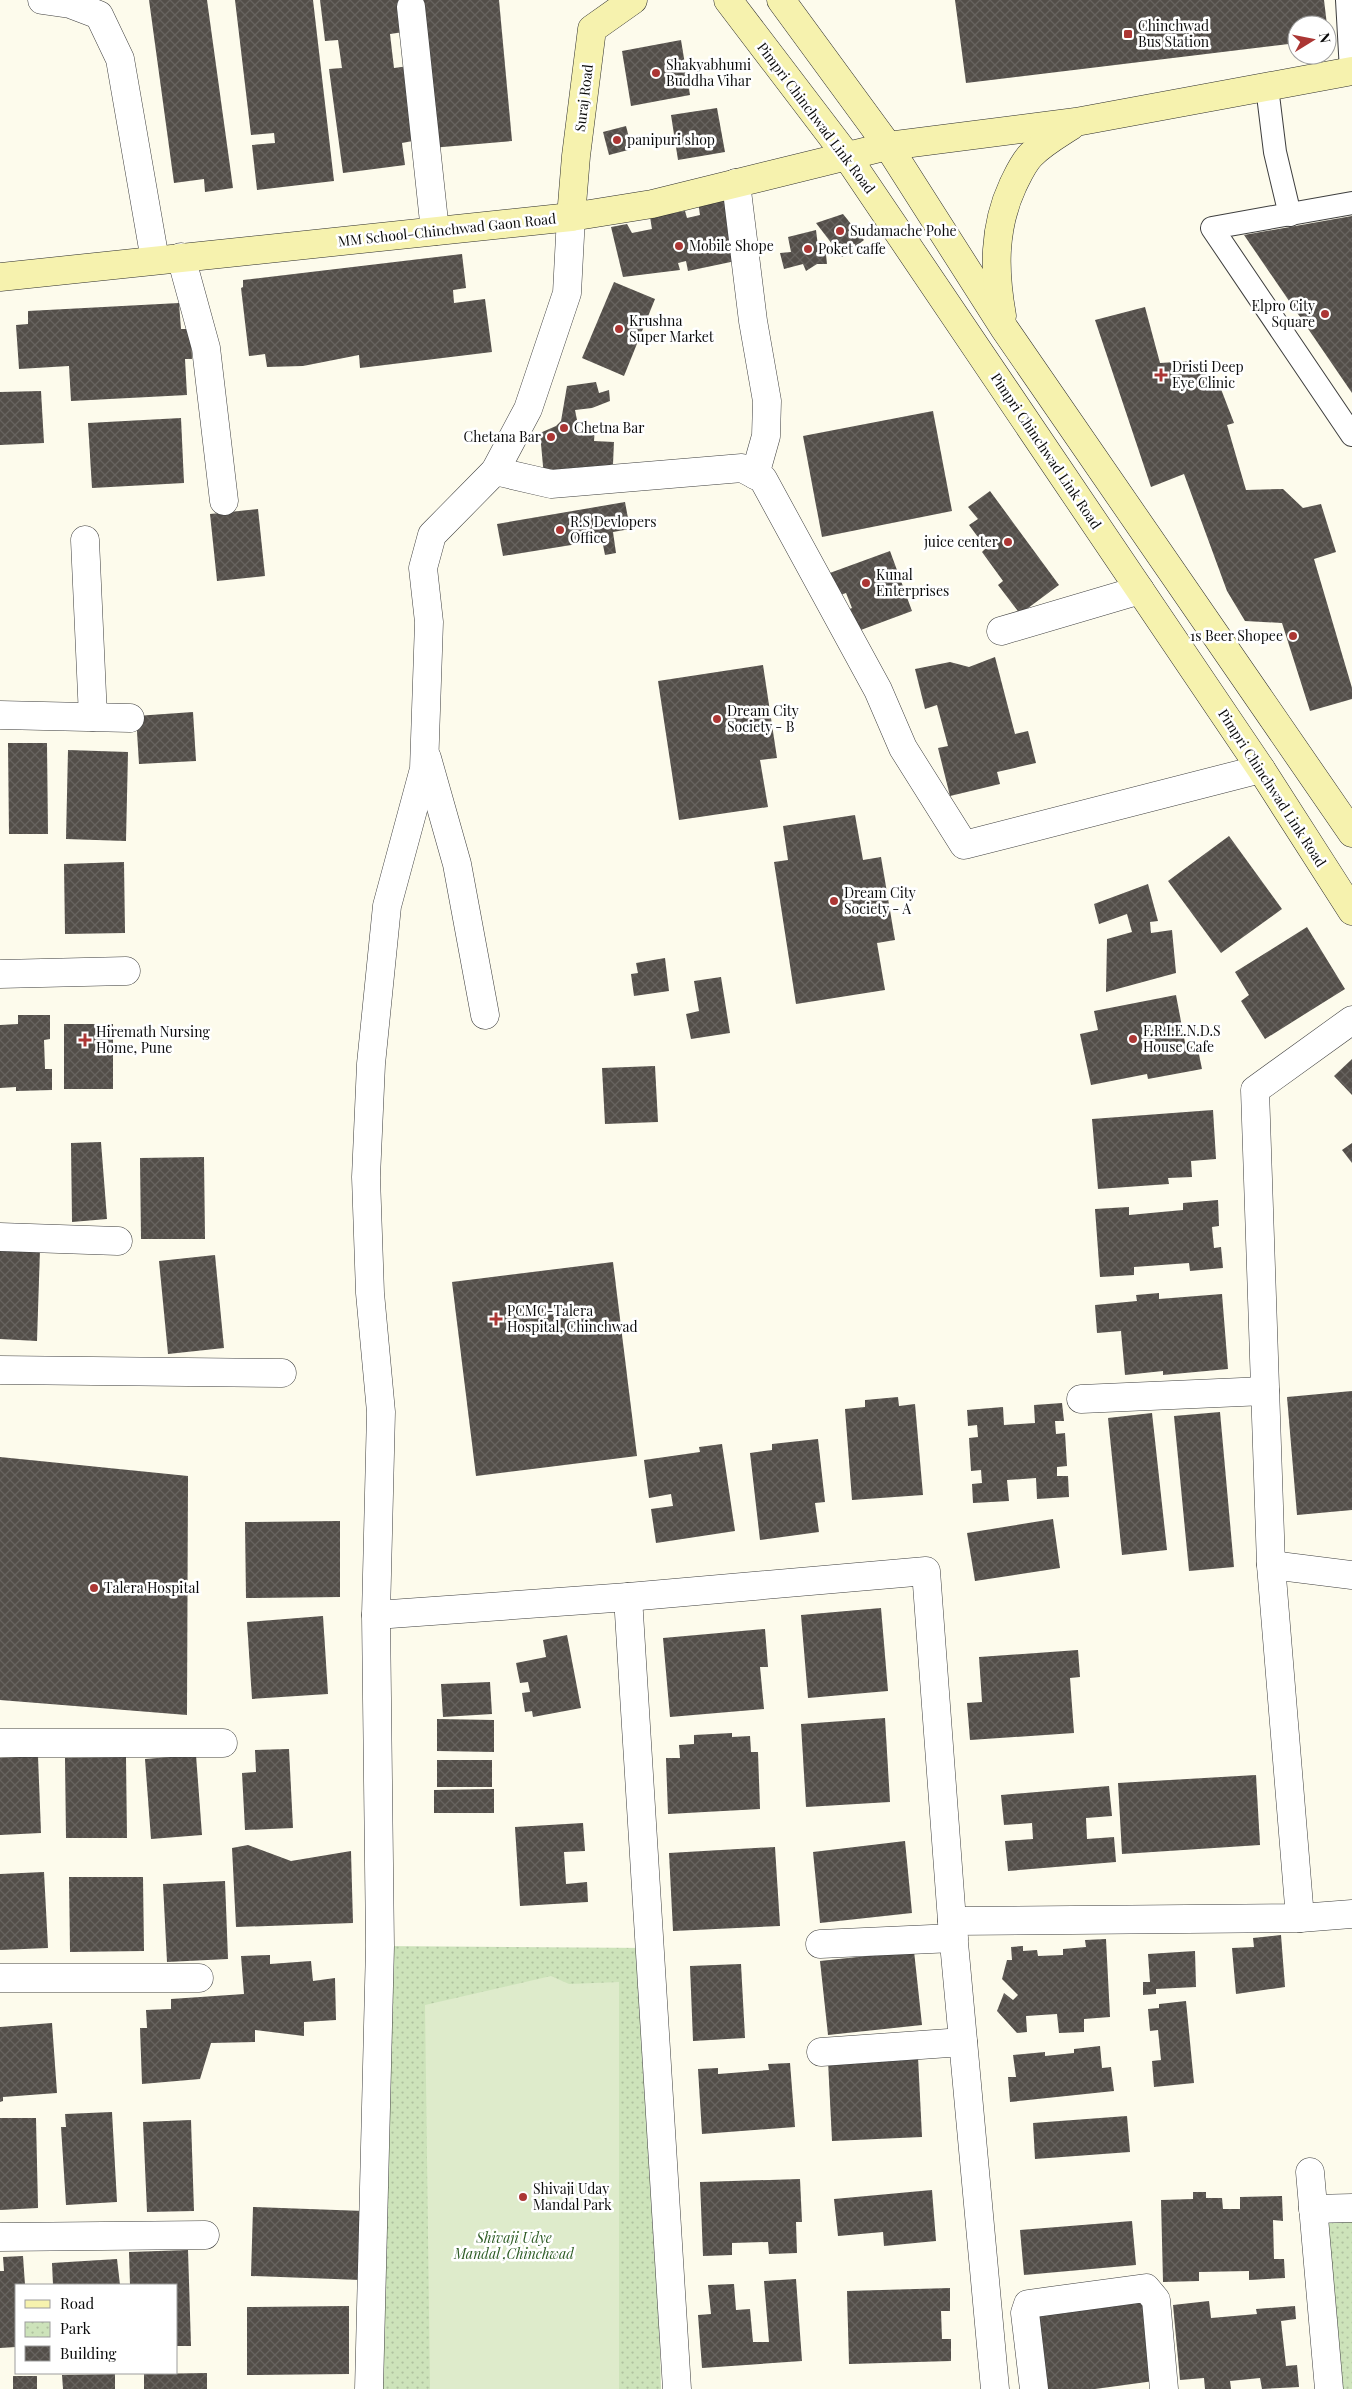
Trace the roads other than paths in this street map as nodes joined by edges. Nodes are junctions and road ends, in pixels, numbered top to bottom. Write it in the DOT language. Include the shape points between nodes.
graph roads {
  1 [pos="42,0"];
  2 [pos="633,0"];
  3 [pos="728,0"];
  4 [pos="781,0"];
  5 [pos="1347,0"];
  6 [pos="411,7"];
  7 [pos="1352,71"];
  8 [pos="1267,87"];
  9 [pos="1076,122"];
  10 [pos="888,146"];
  11 [pos="846,155"];
  12 [pos="736,183"];
  13 [pos="1352,203"];
  14 [pos="1290,215"];
  15 [pos="571,217"];
  16 [pos="434,231"];
  17 [pos="182,257"];
  18 [pos="155,260"];
  19 [pos="0,277"];
  20 [pos="1004,328"];
  21 [pos="977,349"];
  22 [pos="1352,435"];
  23 [pos="495,471"];
  24 [pos="755,475"];
  25 [pos="224,501"];
  26 [pos="85,540"];
  27 [pos="1140,590"];
  28 [pos="1001,631"];
  29 [pos="0,715"];
  30 [pos="93,717"];
  31 [pos="130,718"];
  32 [pos="424,749"];
  33 [pos="1261,769"];
  34 [pos="1352,833"];
  35 [pos="1352,911"];
  36 [pos="126,971"];
  37 [pos="0,974"];
  38 [pos="485,1015"];
  39 [pos="1352,1020"];
  40 [pos="0,1237"];
  41 [pos="118,1242"];
  42 [pos="0,1370"];
  43 [pos="282,1373"];
  44 [pos="1265,1391"];
  45 [pos="1081,1399"];
  46 [pos="1271,1565"];
  47 [pos="1352,1575"];
  48 [pos="628,1597"];
  49 [pos="376,1615"];
  50 [pos="0,1743"];
  51 [pos="223,1743"];
  52 [pos="1352,1914"];
  53 [pos="1300,1918"];
  54 [pos="953,1929"];
  55 [pos="820,1944"];
  56 [pos="0,1978"];
  57 [pos="199,1978"];
  58 [pos="963,2042"];
  59 [pos="821,2052"];
  60 [pos="1310,2172"];
  61 [pos="1352,2208"];
  62 [pos="1313,2209"];
  63 [pos="205,2235"];
  64 [pos="0,2237"];
  65 [pos="369,2389"];
  66 [pos="677,2389"];
  67 [pos="994,2389"];
  68 [pos="1034,2389"];
  69 [pos="1164,2389"];
  70 [pos="1329,2389"];
  1 -- 18 [label="street" via="70,4 100,15 120,59"];
  2 -- 15 [label="main road, Suraj Road" via="592,29"];
  3 -- 11 [label="main road, Pimpri Chinchwad Link Road"];
  4 -- 10 [label="main road"];
  5 -- 7 [label="lane"];
  6 -- 16 [label="street"];
  7 -- 8 [label="main road, MM School-Chinchwad Gaon Road"];
  8 -- 9 [label="main road, MM School-Chinchwad Gaon Road"];
  8 -- 14 [label="lane" via="1275,152"];
  9 -- 10 [label="main road, MM School-Chinchwad Gaon Road"];
  9 -- 20 [label="main road" via="1029,156 1006,200 995,256"];
  10 -- 11 [label="main road, MM School-Chinchwad Gaon Road"];
  10 -- 20 [label="main road"];
  11 -- 12 [label="main road, MM School-Chinchwad Gaon Road"];
  11 -- 21 [label="main road, Pimpri Chinchwad Link Road"];
  12 -- 15 [label="main road, MM School-Chinchwad Gaon Road" via="652,204"];
  12 -- 24 [label="street" via="753,321 767,401 766,436"];
  13 -- 14 [label="lane"];
  14 -- 22 [label="lane" via="1212,228"];
  15 -- 16 [label="main road, MM School-Chinchwad Gaon Road"];
  15 -- 23 [label="street" via="567,293 528,409"];
  16 -- 17 [label="main road, MM School-Chinchwad Gaon Road"];
  17 -- 18 [label="main road, MM School-Chinchwad Gaon Road"];
  17 -- 25 [label="street" via="206,348"];
  18 -- 19 [label="main road, MM School-Chinchwad Gaon Road"];
  20 -- 21 [label="main road"];
  20 -- 34 [label="main road"];
  21 -- 27 [label="main road, Pimpri Chinchwad Link Road"];
  23 -- 24 [label="street" via="551,484 742,468"];
  23 -- 32 [label="street" via="432,535 423,568 429,622"];
  24 -- 33 [label="street" via="763,479 859,654 903,748 964,845"];
  26 -- 30 [label="street"];
  27 -- 28 [label="street"];
  27 -- 33 [label="main road, Pimpri Chinchwad Link Road"];
  29 -- 30 [label="street"];
  30 -- 31 [label="street"];
  32 -- 38 [label="street" via="457,864"];
  32 -- 49 [label="street" via="424,769 387,906 371,1064 367,1206 374,1354 381,1412"];
  33 -- 35 [label="main road, Pimpri Chinchwad Link Road"];
  36 -- 37 [label="street"];
  39 -- 44 [label="street" via="1255,1090"];
  40 -- 41 [label="street"];
  42 -- 43 [label="street"];
  44 -- 45 [label="street"];
  44 -- 46 [label="street"];
  46 -- 47 [label="street"];
  46 -- 53 [label="street"];
  48 -- 49 [label="street"];
  48 -- 54 [label="street" via="926,1571"];
  48 -- 66 [label="street"];
  49 -- 65 [label="street" via="380,1946"];
  50 -- 51 [label="street"];
  52 -- 53 [label="street"];
  53 -- 54 [label="street"];
  54 -- 55 [label="street"];
  54 -- 58 [label="street"];
  56 -- 57 [label="street"];
  58 -- 59 [label="street"];
  58 -- 67 [label="street"];
  60 -- 62 [label="street"];
  61 -- 62 [label="street"];
  62 -- 70 [label="street"];
  63 -- 64 [label="street"];
  68 -- 69 [label="street" via="1025,2313 1028,2304 1146,2288 1156,2300"];
}
